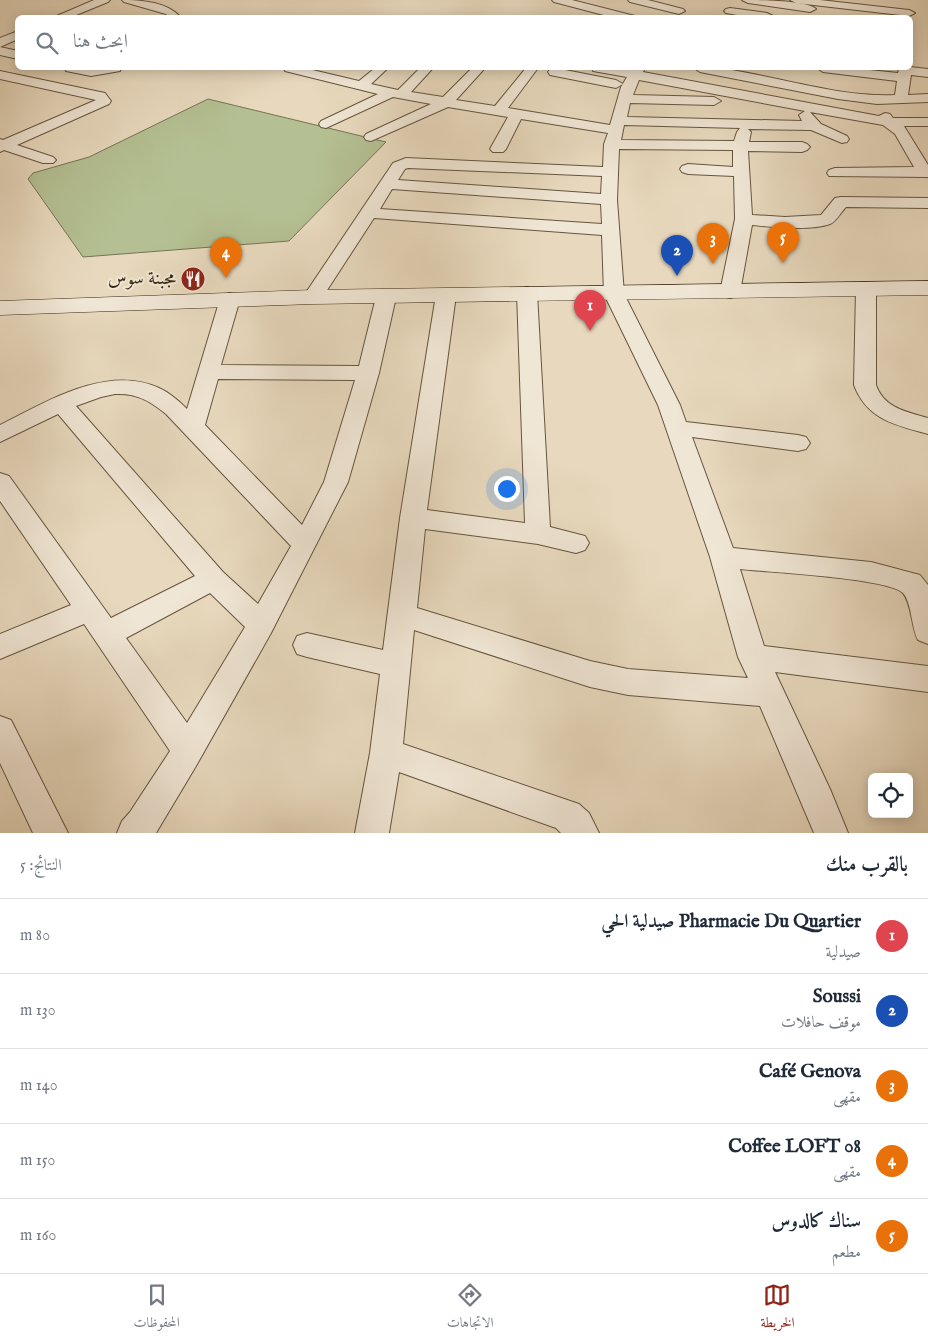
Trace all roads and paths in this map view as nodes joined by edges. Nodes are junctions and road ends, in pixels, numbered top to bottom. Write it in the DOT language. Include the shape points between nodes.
graph roads {
  1 [pos="104,0"];
  2 [pos="128,0"];
  3 [pos="634,0"];
  4 [pos="685,0"];
  5 [pos="748,0"];
  6 [pos="796,0"];
  7 [pos="554,3"];
  8 [pos="730,11"];
  9 [pos="828,12"];
  10 [pos="910,13"];
  11 [pos="563,14"];
  12 [pos="677,14"];
  13 [pos="65,15"];
  14 [pos="173,15"];
  15 [pos="616,15"];
  16 [pos="757,15"];
  17 [pos="15,36"];
  18 [pos="0,43"];
  19 [pos="0,51"];
  20 [pos="15,54"];
  21 [pos="80,70"];
  22 [pos="103,70"];
  23 [pos="299,70"];
  24 [pos="380,70"];
  25 [pos="425,70"];
  26 [pos="477,70"];
  27 [pos="530,70"];
  28 [pos="603,70"];
  29 [pos="710,70"];
  30 [pos="864,70"];
  31 [pos="555,72"];
  32 [pos="904,72"];
  33 [pos="928,73"];
  34 [pos="0,75"];
  35 [pos="632,82"];
  36 [pos="363,84"];
  37 [pos="396,93"];
  38 [pos="928,98"];
  39 [pos="901,99"];
  40 [pos="877,100"];
  41 [pos="718,101"];
  42 [pos="446,102"];
  43 [pos="804,107"];
  44 [pos="498,111"];
  45 [pos="516,114"];
  46 [pos="888,122"];
  47 [pos="928,122"];
  48 [pos="326,124"];
  49 [pos="746,124"];
  50 [pos="814,126"];
  51 [pos="615,131"];
  52 [pos="371,136"];
  53 [pos="842,139"];
  54 [pos="2,146"];
  55 [pos="740,146"];
  56 [pos="910,146"];
  57 [pos="928,146"];
  58 [pos="802,147"];
  59 [pos="498,149"];
  60 [pos="48,160"];
  61 [pos="688,169"];
  62 [pos="610,172"];
  63 [pos="741,172"];
  64 [pos="926,172"];
  65 [pos="835,173"];
  66 [pos="387,184"];
  67 [pos="609,200"];
  68 [pos="928,203"];
  69 [pos="369,213"];
  70 [pos="744,219"];
  71 [pos="612,230"];
  72 [pos="928,288"];
  73 [pos="866,289"];
  74 [pos="730,292"];
  75 [pos="527,293"];
  76 [pos="614,294"];
  77 [pos="446,295"];
  78 [pos="313,297"];
  79 [pos="386,297"];
  80 [pos="230,299"];
  81 [pos="0,308"];
  82 [pos="209,372"];
  83 [pos="368,373"];
  84 [pos="62,405"];
  85 [pos="928,426"];
  86 [pos="193,427"];
  87 [pos="677,428"];
  88 [pos="0,434"];
  89 [pos="798,443"];
  90 [pos="0,482"];
  91 [pos="413,518"];
  92 [pos="538,534"];
  93 [pos="576,543"];
  94 [pos="305,544"];
  95 [pos="723,557"];
  96 [pos="213,579"];
  97 [pos="919,583"];
  98 [pos="88,610"];
  99 [pos="403,615"];
  100 [pos="261,626"];
  101 [pos="928,632"];
  102 [pos="107,634"];
  103 [pos="307,645"];
  104 [pos="0,647"];
  105 [pos="753,656"];
  106 [pos="396,665"];
  107 [pos="928,679"];
  108 [pos="768,692"];
  109 [pos="0,730"];
  110 [pos="188,750"];
  111 [pos="386,753"];
  112 [pos="51,833"];
  113 [pos="134,833"];
  114 [pos="372,833"];
  115 [pos="582,833"];
  116 [pos="831,833"];
  1 -- 13 [label="street"];
  2 -- 14 [label="street"];
  3 -- 12 [label="street"];
  4 -- 12 [label="street"];
  5 -- 9 [label="street"];
  6 -- 10 [label="street"];
  7 -- 11 [label="street"];
  7 -- 15 [label="street"];
  8 -- 16 [label="street"];
  17 -- 18 [label="street"];
  19 -- 20 [label="street"];
  21 -- 22 [label="street"];
  23 -- 36 [label="street"];
  24 -- 36 [label="street"];
  25 -- 37 [label="street"];
  26 -- 42 [label="street"];
  27 -- 44 [label="street"];
  28 -- 35 [label="street"];
  29 -- 40 [label="street"];
  30 -- 32 [label="street"];
  31 -- 35 [label="street"];
  32 -- 33 [label="street"];
  32 -- 39 [label="street"];
  34 -- 54 [label="street" via="100,96 104,101"];
  35 -- 41 [label="street"];
  35 -- 43 [label="street"];
  35 -- 51 [label="street"];
  36 -- 37 [label="street"];
  37 -- 42 [label="street"];
  37 -- 48 [label="street"];
  38 -- 39 [label="street"];
  39 -- 40 [label="street"];
  40 -- 46 [label="street"];
  42 -- 44 [label="street"];
  42 -- 52 [label="street"];
  43 -- 46 [label="street"];
  43 -- 50 [label="street" via="808,121"];
  44 -- 45 [label="street"];
  45 -- 51 [label="street"];
  45 -- 59 [label="street"];
  46 -- 47 [label="street"];
  46 -- 56 [label="street" via="901,131"];
  49 -- 50 [label="street"];
  49 -- 51 [label="street"];
  49 -- 55 [label="street"];
  50 -- 53 [label="street"];
  51 -- 55 [label="street"];
  51 -- 62 [label="street"];
  54 -- 60 [label="street"];
  55 -- 58 [label="street"];
  55 -- 63 [label="street"];
  56 -- 57 [label="street"];
  56 -- 64 [label="street"];
  61 -- 63 [label="street"];
  62 -- 66 [label="street" via="415,162 399,166"];
  62 -- 67 [label="street"];
  63 -- 70 [label="street"];
  64 -- 65 [label="street"];
  66 -- 67 [label="street"];
  66 -- 69 [label="street"];
  67 -- 71 [label="street"];
  68 -- 70 [label="street" via="841,202 826,220 807,223"];
  69 -- 71 [label="street"];
  69 -- 78 [label="street"];
  70 -- 74 [label="street"];
  71 -- 76 [label="street"];
  72 -- 73 [label="main road"];
  73 -- 74 [label="main road"];
  73 -- 85 [label="street" via="865,385 868,396 874,405 888,412"];
  74 -- 76 [label="main road"];
  75 -- 76 [label="main road"];
  75 -- 77 [label="main road"];
  75 -- 92 [label="street"];
  76 -- 87 [label="street" via="669,405"];
  77 -- 79 [label="main road"];
  77 -- 91 [label="street"];
  78 -- 79 [label="main road"];
  78 -- 80 [label="main road"];
  79 -- 83 [label="street"];
  80 -- 81 [label="main road"];
  80 -- 82 [label="street"];
  82 -- 83 [label="street"];
  82 -- 86 [label="street"];
  83 -- 94 [label="street" via="336,482"];
  84 -- 86 [label="street" via="108,388 139,389 157,396"];
  84 -- 88 [label="street"];
  84 -- 96 [label="street"];
  86 -- 94 [label="street"];
  87 -- 89 [label="street"];
  87 -- 95 [label="street"];
  90 -- 98 [label="street"];
  91 -- 92 [label="street"];
  91 -- 99 [label="street"];
  92 -- 93 [label="street"];
  94 -- 100 [label="street"];
  95 -- 97 [label="street" via="871,572"];
  95 -- 105 [label="street"];
  96 -- 100 [label="street"];
  96 -- 102 [label="street"];
  97 -- 101 [label="street"];
  98 -- 102 [label="street"];
  98 -- 104 [label="street"];
  99 -- 106 [label="street"];
  99 -- 108 [label="street" via="590,674 628,682"];
  100 -- 110 [label="street"];
  102 -- 110 [label="street"];
  103 -- 106 [label="street"];
  105 -- 107 [label="street"];
  105 -- 108 [label="street"];
  106 -- 111 [label="street"];
  108 -- 116 [label="street"];
  109 -- 112 [label="street"];
  110 -- 113 [label="street"];
  111 -- 114 [label="street"];
  111 -- 115 [label="street" via="567,816"];
}
